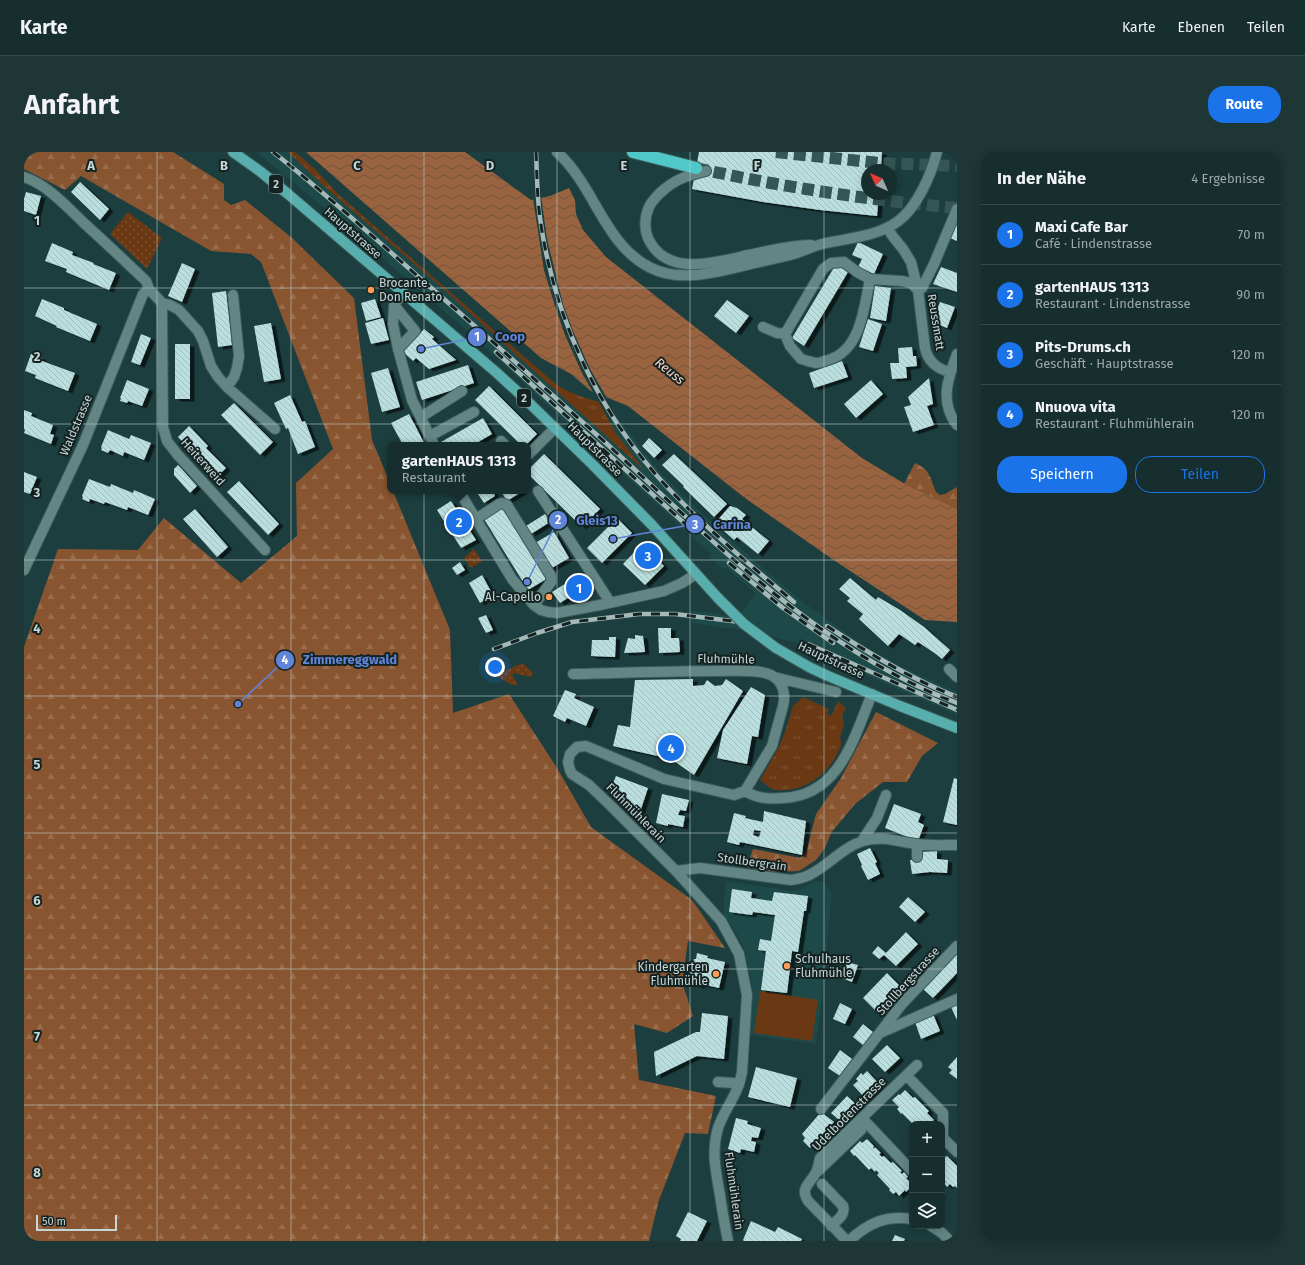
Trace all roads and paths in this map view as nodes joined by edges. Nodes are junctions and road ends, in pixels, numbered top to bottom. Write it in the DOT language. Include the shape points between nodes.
graph roads {
  1 [pos="233,152"];
  2 [pos="557,152"];
  3 [pos="633,152"];
  4 [pos="937,152"];
  5 [pos="701,170"];
  6 [pos="24,177"];
  7 [pos="957,209"];
  8 [pos="888,228"];
  9 [pos="821,244"];
  10 [pos="870,279"];
  11 [pos="149,289"];
  12 [pos="918,290"];
  13 [pos="403,292"];
  14 [pos="233,295"];
  15 [pos="162,303"];
  16 [pos="394,305"];
  17 [pos="763,327"];
  18 [pos="785,334"];
  19 [pos="398,349"];
  20 [pos="957,354"];
  21 [pos="950,372"];
  22 [pos="227,387"];
  23 [pos="462,391"];
  24 [pos="474,412"];
  25 [pos="421,418"];
  26 [pos="957,425"];
  27 [pos="555,428"];
  28 [pos="275,429"];
  29 [pos="432,441"];
  30 [pos="531,452"];
  31 [pos="538,491"];
  32 [pos="461,494"];
  33 [pos="476,519"];
  34 [pos="265,550"];
  35 [pos="24,570"];
  36 [pos="696,574"];
  37 [pos="610,602"];
  38 [pos="534,605"];
  39 [pos="949,669"];
  40 [pos="573,674"];
  41 [pos="774,677"];
  42 [pos="957,677"];
  43 [pos="836,692"];
  44 [pos="872,694"];
  45 [pos="957,728"];
  46 [pos="745,791"];
  47 [pos="886,795"];
  48 [pos="862,841"];
  49 [pos="917,844"];
  50 [pos="957,845"];
  51 [pos="917,857"];
  52 [pos="676,871"];
  53 [pos="957,946"];
  54 [pos="957,998"];
  55 [pos="878,1034"];
  56 [pos="918,1066"];
  57 [pos="907,1076"];
  58 [pos="718,1082"];
  59 [pos="739,1085"];
  60 [pos="821,1109"];
  61 [pos="862,1118"];
  62 [pos="861,1130"];
  63 [pos="957,1152"];
  64 [pos="909,1168"];
  65 [pos="816,1174"];
  66 [pos="822,1184"];
  67 [pos="909,1219"];
  68 [pos="831,1226"];
  69 [pos="936,1229"];
  70 [pos="728,1241"];
  71 [pos="848,1241"];
  72 [pos="950,1241"];
  1 -- 13 [label="main road, Hauptstrasse / 2" via="288,194"];
  2 -- 9 [label="street" via="582,181 606,224 623,247 652,269 676,275 693,275 795,254"];
  3 -- 5 [label="highway"];
  4 -- 8 [label="street" via="926,183 914,205 898,222"];
  5 -- 9 [label="street" via="670,184 649,205 646,214 646,233 654,248 667,259 688,264 708,264 795,245"];
  6 -- 11 [label="street" via="50,192 72,211 146,281"];
  7 -- 12 [label="street" via="934,264 922,288"];
  8 -- 9 [label="street"];
  8 -- 12 [label="street" via="911,262"];
  10 -- 12 [label="street, Reussmatt" via="911,283"];
  10 -- 18 [label="street, Reussmatt" via="844,262 830,263 823,269"];
  10 -- 18 [label="street" via="860,324 854,339 845,351 832,359 817,363 800,360"];
  11 -- 15 [label="street"];
  11 -- 35 [label="street, Waldstrasse" via="142,294 83,445"];
  12 -- 21 [label="street, Reussmatt" via="926,352 937,367"];
  13 -- 16 [label="street"];
  13 -- 27 [label="main road, Hauptstrasse / 2" via="497,373"];
  14 -- 22 [label="street" via="238,356 234,377"];
  15 -- 22 [label="street" via="180,310 198,331 211,366"];
  15 -- 34 [label="street, Heiterweid" via="163,427 167,441"];
  16 -- 19 [label="street" via="392,324"];
  16 -- 19 [label="street" via="415,332"];
  17 -- 18 [label="street"];
  19 -- 25 [label="street" via="412,400"];
  20 -- 21 [label="street"];
  21 -- 26 [label="street" via="946,403"];
  22 -- 28 [label="street"];
  23 -- 25 [label="street"];
  24 -- 29 [label="street"];
  25 -- 29 [label="street"];
  27 -- 30 [label="street"];
  27 -- 36 [label="main road, Hauptstrasse / 2" via="652,525"];
  31 -- 37 [label="street"];
  32 -- 33 [label="street"];
  33 -- 38 [label="street" via="512,579"];
  33 -- 38 [label="street" via="499,504 507,505 551,576 551,582"];
  36 -- 37 [label="street" via="664,591"];
  36 -- 44 [label="main road, Hauptstrasse / 2, bridge" via="740,620 774,647 810,667"];
  37 -- 38 [label="street" via="557,613 541,610"];
  39 -- 42 [label="street"];
  40 -- 41 [label="street, Fluhmühle" via="742,671 763,672"];
  41 -- 43 [label="street, Fluhmühle"];
  41 -- 46 [label="street" via="784,690 783,706 772,746"];
  44 -- 45 [label="main road, Hauptstrasse / 2"];
  44 -- 46 [label="street" via="840,766 818,788 802,795 774,799 763,799"];
  46 -- 52 [label="street, Fluhmühlerain" via="734,795 664,779 586,746 573,750 568,762 572,774 589,785"];
  47 -- 48 [label="street" via="877,818"];
  48 -- 49 [label="street, Stollbergrain" via="886,838"];
  48 -- 52 [label="street, Stollbergrain" via="802,879 791,880 700,868"];
  49 -- 50 [label="street, Stollbergrain"];
  49 -- 51 [label="street"];
  52 -- 59 [label="street, Fluhmühlerain" via="721,921 739,954 747,995"];
  53 -- 55 [label="street, Stollbergstrasse" via="902,1004"];
  54 -- 55 [label="street, Stollbergstrasse"];
  55 -- 60 [label="street, Stollbergstrasse"];
  56 -- 57 [label="street, Udelbodenstrasse"];
  57 -- 61 [label="street, Udelbodenstrasse"];
  57 -- 63 [label="street" via="943,1113 943,1138"];
  58 -- 59 [label="street"];
  59 -- 70 [label="street, Fluhmühlerain" via="718,1129 715,1146 714,1161"];
  61 -- 64 [label="street"];
  61 -- 65 [label="street, Udelbodenstrasse" via="820,1158"];
  62 -- 65 [label="street"];
  65 -- 68 [label="street, Udelbodenstrasse" via="805,1189 805,1196"];
  66 -- 68 [label="street" via="844,1210"];
  67 -- 71 [label="street, Udelbodenstrasse" via="898,1218 873,1223"];
  68 -- 71 [label="street, Udelbodenstrasse"];
  69 -- 72 [label="street"];
}
